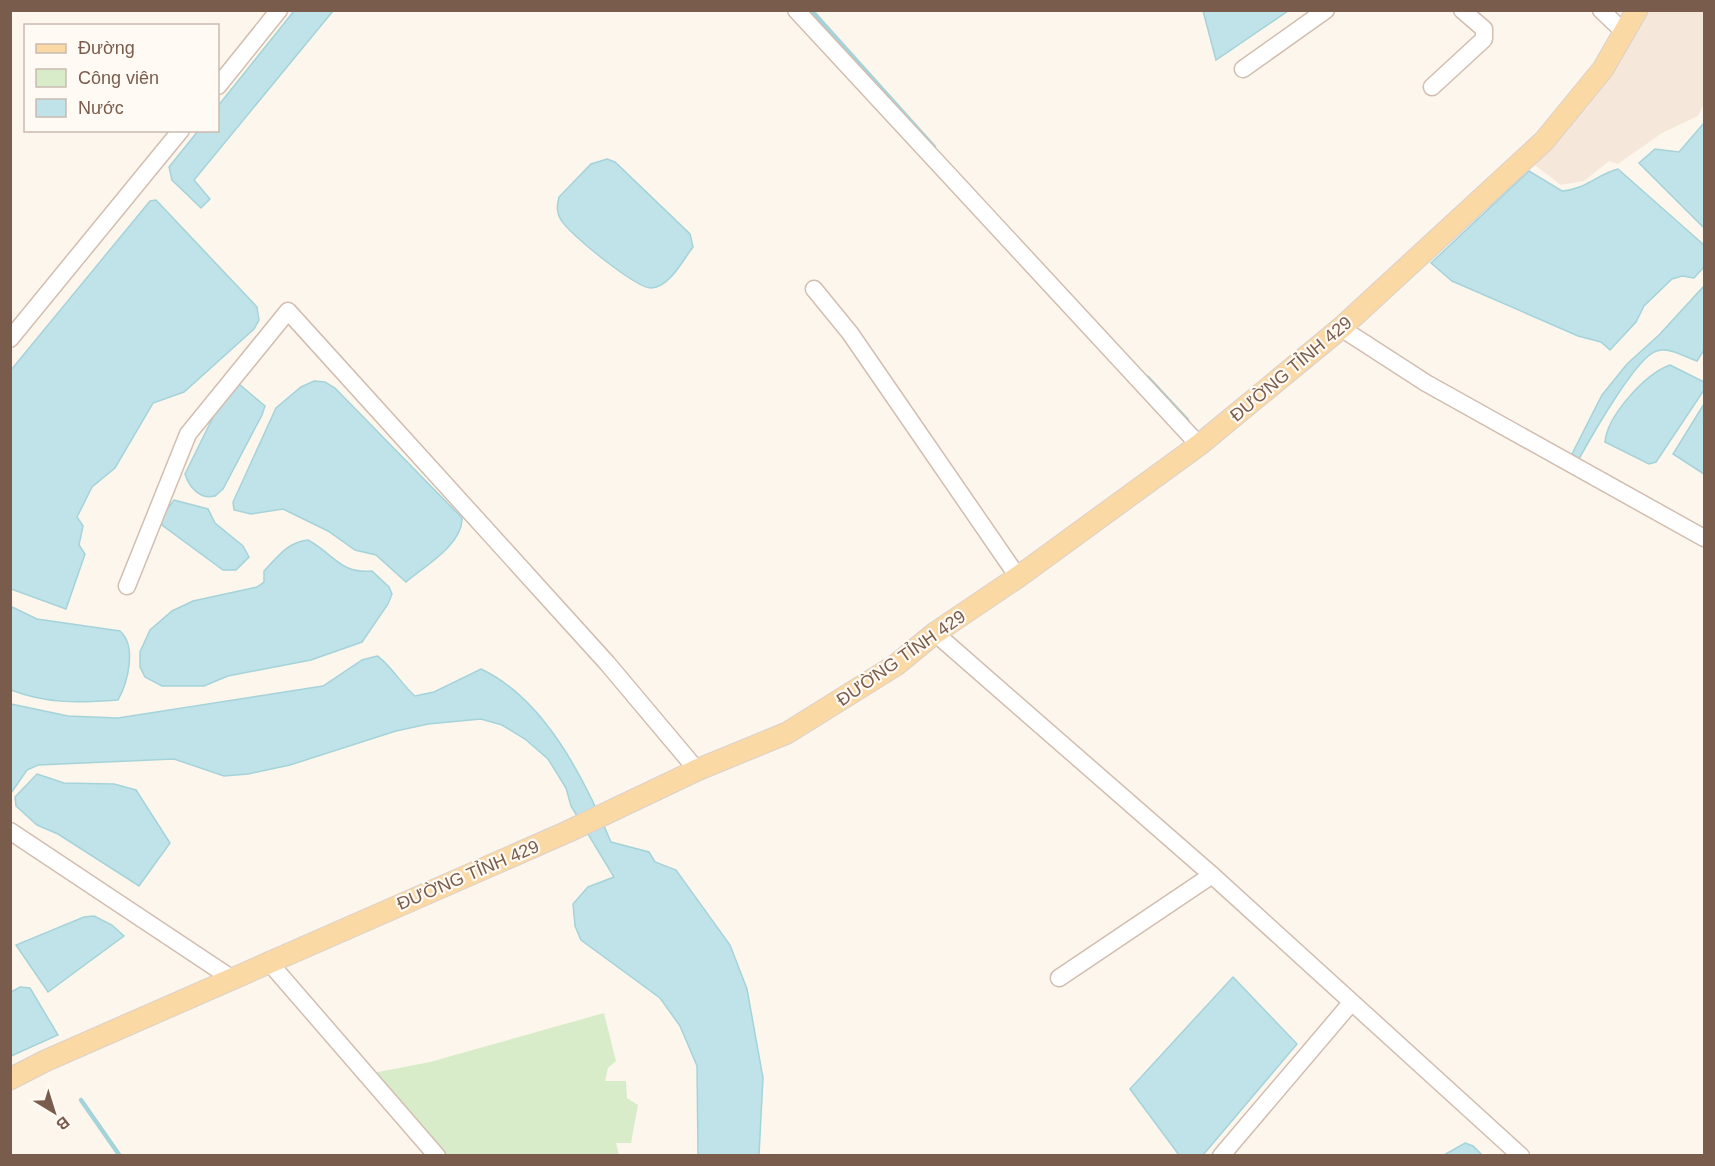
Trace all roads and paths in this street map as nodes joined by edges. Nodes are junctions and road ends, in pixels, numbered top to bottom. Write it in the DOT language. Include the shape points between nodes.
graph roads {
  1 [pos="279,10"];
  2 [pos="795,10"];
  3 [pos="1326,10"];
  4 [pos="1461,10"];
  5 [pos="1601,10"];
  6 [pos="1637,10"];
  7 [pos="1625,33"];
  8 [pos="1243,69"];
  9 [pos="219,85"];
  10 [pos="1432,87"];
  11 [pos="179,132"];
  12 [pos="814,289"];
  13 [pos="1341,328"];
  14 [pos="10,339"];
  15 [pos="1198,446"];
  16 [pos="1704,538"];
  17 [pos="1018,578"];
  18 [pos="127,586"];
  19 [pos="935,633"];
  20 [pos="697,770"];
  21 [pos="10,831"];
  22 [pos="1212,875"];
  23 [pos="268,961"];
  24 [pos="231,978"];
  25 [pos="1059,978"];
  26 [pos="1351,1003"];
  27 [pos="10,1079"];
  28 [pos="437,1155"];
  29 [pos="1221,1155"];
  30 [pos="1521,1155"];
  1 -- 9 [label="street"];
  2 -- 15 [label="street"];
  3 -- 8 [label="street"];
  4 -- 10 [label="street" via="1484,29 1484,39"];
  5 -- 7 [label="street"];
  6 -- 7 [label="main road, ĐƯỜNG TỈNH 429"];
  7 -- 13 [label="main road, ĐƯỜNG TỈNH 429" via="1591,85 1544,141"];
  11 -- 14 [label="street"];
  12 -- 17 [label="street" via="850,333"];
  13 -- 15 [label="main road, ĐƯỜNG TỈNH 429"];
  13 -- 16 [label="street" via="1426,383"];
  15 -- 17 [label="main road, ĐƯỜNG TỈNH 429"];
  17 -- 19 [label="main road, ĐƯỜNG TỈNH 429"];
  18 -- 20 [label="street" via="188,434 288,311 607,663"];
  19 -- 20 [label="main road, ĐƯỜNG TỈNH 429" via="896,665 796,727"];
  19 -- 22 [label="street"];
  20 -- 23 [label="main road, ĐƯỜNG TỈNH 429" via="567,832"];
  21 -- 24 [label="street"];
  22 -- 25 [label="street"];
  22 -- 26 [label="street"];
  23 -- 24 [label="main road, ĐƯỜNG TỈNH 429"];
  23 -- 28 [label="street"];
  24 -- 27 [label="main road, ĐƯỜNG TỈNH 429"];
  26 -- 29 [label="street"];
  26 -- 30 [label="street"];
}
